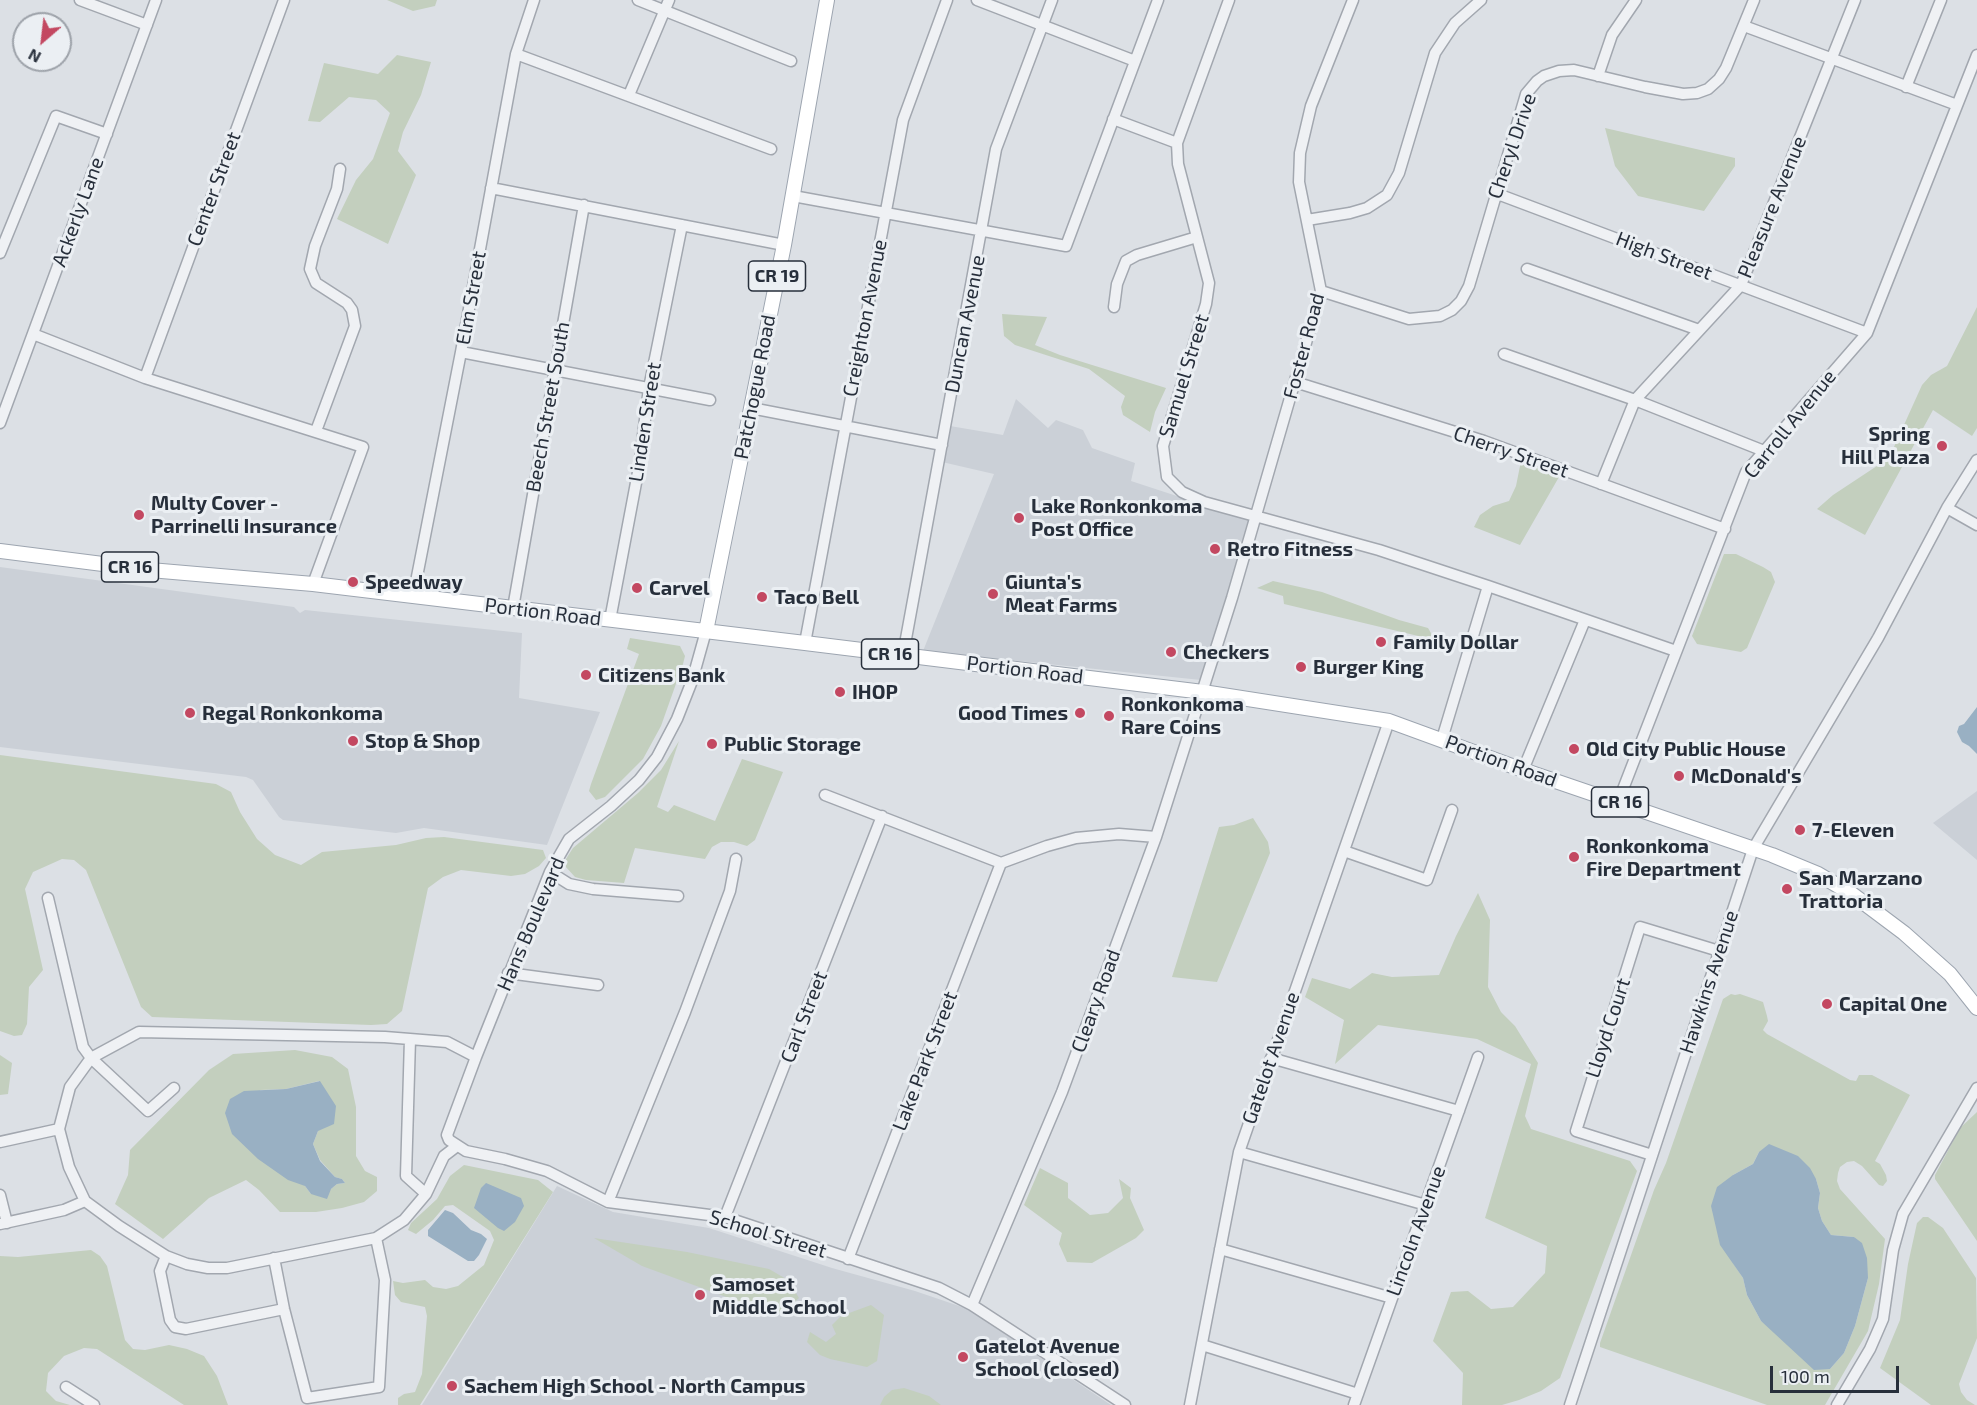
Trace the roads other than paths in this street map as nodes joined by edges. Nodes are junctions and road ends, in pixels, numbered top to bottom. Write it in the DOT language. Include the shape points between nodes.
graph roads {
  1 [pos="80,0"];
  2 [pos="156,0"];
  3 [pos="284,0"];
  4 [pos="534,0"];
  5 [pos="638,0"];
  6 [pos="827,0"];
  7 [pos="948,0"];
  8 [pos="977,0"];
  9 [pos="1052,0"];
  10 [pos="1158,0"];
  11 [pos="1229,0"];
  12 [pos="1353,0"];
  13 [pos="1481,0"];
  14 [pos="1636,0"];
  15 [pos="1754,0"];
  16 [pos="1855,0"];
  17 [pos="1941,0"];
  18 [pos="667,5"];
  19 [pos="147,24"];
  20 [pos="1043,25"];
  21 [pos="1744,26"];
  22 [pos="516,54"];
  23 [pos="1977,56"];
  24 [pos="1831,59"];
  25 [pos="791,61"];
  26 [pos="1135,61"];
  27 [pos="1975,68"];
  28 [pos="1598,76"];
  29 [pos="1906,87"];
  30 [pos="629,95"];
  31 [pos="1957,105"];
  32 [pos="1113,119"];
  33 [pos="107,134"];
  34 [pos="1177,143"];
  35 [pos="771,149"];
  36 [pos="340,169"];
  37 [pos="491,188"];
  38 [pos="1495,193"];
  39 [pos="792,196"];
  40 [pos="584,205"];
  41 [pos="885,214"];
  42 [pos="1307,220"];
  43 [pos="682,225"];
  44 [pos="982,230"];
  45 [pos="1197,237"];
  46 [pos="784,245"];
  47 [pos="0,253"];
  48 [pos="1527,268"];
  49 [pos="1741,285"];
  50 [pos="1321,291"];
  51 [pos="1114,307"];
  52 [pos="1699,330"];
  53 [pos="1866,333"];
  54 [pos="33,334"];
  55 [pos="461,352"];
  56 [pos="1504,354"];
  57 [pos="554,371"];
  58 [pos="145,378"];
  59 [pos="1295,382"];
  60 [pos="649,388"];
  61 [pos="710,400"];
  62 [pos="1635,400"];
  63 [pos="751,408"];
  64 [pos="0,423"];
  65 [pos="844,427"];
  66 [pos="316,431"];
  67 [pos="942,445"];
  68 [pos="1764,451"];
  69 [pos="1977,460"];
  70 [pos="1601,484"];
  71 [pos="1947,508"];
  72 [pos="1255,517"];
  73 [pos="1977,525"];
  74 [pos="1725,529"];
  75 [pos="0,551"];
  76 [pos="313,584"];
  77 [pos="1488,586"];
  78 [pos="413,597"];
  79 [pos="513,608"];
  80 [pos="610,620"];
  81 [pos="1585,620"];
  82 [pos="706,631"];
  83 [pos="805,642"];
  84 [pos="1676,651"];
  85 [pos="903,655"];
  86 [pos="1203,692"];
  87 [pos="1389,722"];
  88 [pos="1442,739"];
  89 [pos="1523,770"];
  90 [pos="825,795"];
  91 [pos="1618,801"];
  92 [pos="1452,810"];
  93 [pos="882,816"];
  94 [pos="1156,837"];
  95 [pos="1753,849"];
  96 [pos="1344,851"];
  97 [pos="736,859"];
  98 [pos="1001,862"];
  99 [pos="550,872"];
  100 [pos="678,896"];
  101 [pos="48,898"];
  102 [pos="1719,951"];
  103 [pos="508,973"];
  104 [pos="598,986"];
  105 [pos="1977,1008"];
  106 [pos="410,1039"];
  107 [pos="476,1057"];
  108 [pos="91,1058"];
  109 [pos="1271,1058"];
  110 [pos="1478,1058"];
  111 [pos="174,1088"];
  112 [pos="1977,1088"];
  113 [pos="1459,1111"];
  114 [pos="59,1129"];
  115 [pos="0,1142"];
  116 [pos="457,1146"];
  117 [pos="1239,1152"];
  118 [pos="1652,1155"];
  119 [pos="426,1194"];
  120 [pos="0,1195"];
  121 [pos="86,1201"];
  122 [pos="608,1202"];
  123 [pos="1426,1205"];
  124 [pos="726,1217"];
  125 [pos="3,1223"];
  126 [pos="376,1238"];
  127 [pos="1220,1249"];
  128 [pos="166,1256"];
  129 [pos="274,1257"];
  130 [pos="848,1258"];
  131 [pos="1392,1298"];
  132 [pos="972,1305"];
  133 [pos="284,1309"];
  134 [pos="1202,1345"];
  135 [pos="66,1388"];
  136 [pos="1358,1394"];
  137 [pos="94,1405"];
  138 [pos="1125,1405"];
  139 [pos="1190,1405"];
  140 [pos="1354,1405"];
  141 [pos="1570,1405"];
  142 [pos="1839,1405"];
  1 -- 19 [label="street"];
  2 -- 19 [label="street, Ackerly Lane"];
  3 -- 58 [label="street, Center Street"];
  4 -- 22 [label="street, Elm Street"];
  5 -- 18 [label="street"];
  6 -- 39 [label="main road, Patchogue Road / CR 19"];
  7 -- 41 [label="street, Creighton Avenue" via="903,120"];
  8 -- 20 [label="street"];
  9 -- 20 [label="street, Duncan Avenue"];
  10 -- 26 [label="street"];
  11 -- 34 [label="street, Samuel Street"];
  12 -- 42 [label="street, Foster Road" via="1304,129 1299,182"];
  13 -- 42 [label="street" via="1455,23 1435,53 1399,173 1387,195 1367,208"];
  14 -- 28 [label="street" via="1612,35"];
  15 -- 21 [label="street, Cheryl Drive"];
  16 -- 24 [label="street, Pleasure Avenue"];
  17 -- 29 [label="street"];
  18 -- 25 [label="street"];
  18 -- 30 [label="street"];
  19 -- 33 [label="street, Ackerly Lane"];
  20 -- 26 [label="street"];
  20 -- 44 [label="street, Duncan Avenue" via="996,149"];
  21 -- 24 [label="street"];
  21 -- 28 [label="street, Cheryl Drive" via="1719,79 1703,91 1683,94"];
  22 -- 30 [label="street"];
  22 -- 37 [label="street, Elm Street"];
  23 -- 27 [label="street, Carroll Avenue"];
  24 -- 29 [label="street"];
  24 -- 49 [label="street, Pleasure Avenue"];
  26 -- 32 [label="street"];
  27 -- 31 [label="street, Carroll Avenue"];
  28 -- 38 [label="street, Cheryl Drive" via="1558,71 1531,87"];
  29 -- 31 [label="street"];
  30 -- 35 [label="street"];
  31 -- 53 [label="street, Carroll Avenue"];
  32 -- 34 [label="street"];
  32 -- 44 [label="street" via="1066,246"];
  33 -- 47 [label="street" via="56,116"];
  33 -- 54 [label="street, Ackerly Lane"];
  34 -- 45 [label="street, Samuel Street" via="1178,164"];
  36 -- 66 [label="street" via="310,269 316,283 347,303 355,327"];
  37 -- 40 [label="street"];
  37 -- 55 [label="street, Elm Street"];
  38 -- 49 [label="street, High Street"];
  38 -- 50 [label="street, Cheryl Drive" via="1468,286 1452,310 1431,318 1409,319"];
  39 -- 41 [label="street"];
  39 -- 46 [label="main road, Patchogue Road / CR 19"];
  40 -- 43 [label="street"];
  40 -- 57 [label="street, Beech Street South"];
  41 -- 44 [label="street"];
  41 -- 65 [label="street, Creighton Avenue"];
  42 -- 50 [label="street, Foster Road"];
  43 -- 46 [label="street"];
  43 -- 60 [label="street, Linden Street"];
  44 -- 67 [label="street, Duncan Avenue"];
  45 -- 51 [label="street" via="1126,261"];
  45 -- 72 [label="street, Samuel Street" via="1209,283 1166,434 1165,470 1172,483 1190,497"];
  46 -- 63 [label="main road, Patchogue Road / CR 19"];
  48 -- 52 [label="street"];
  49 -- 52 [label="street, Pleasure Avenue"];
  49 -- 53 [label="street, High Street"];
  50 -- 59 [label="street, Foster Road"];
  52 -- 62 [label="street, Pleasure Avenue"];
  53 -- 68 [label="street, Carroll Avenue"];
  54 -- 58 [label="street"];
  54 -- 64 [label="street, Ackerly Lane"];
  55 -- 57 [label="street"];
  55 -- 78 [label="street, Elm Street"];
  56 -- 62 [label="street"];
  57 -- 60 [label="street"];
  57 -- 79 [label="street, Beech Street South"];
  58 -- 66 [label="street"];
  59 -- 70 [label="street, Cherry Street" via="1484,441"];
  59 -- 72 [label="street, Foster Road"];
  60 -- 61 [label="street"];
  60 -- 80 [label="street, Linden Street" via="639,467"];
  62 -- 68 [label="street"];
  62 -- 70 [label="street, Pleasure Avenue"];
  63 -- 65 [label="street"];
  63 -- 82 [label="main road, Patchogue Road / CR 19"];
  65 -- 67 [label="street"];
  65 -- 83 [label="street, Creighton Avenue"];
  66 -- 76 [label="street" via="363,447"];
  67 -- 85 [label="street, Duncan Avenue"];
  68 -- 74 [label="street, Carroll Avenue" via="1746,472"];
  69 -- 71 [label="street, Hawkins Avenue"];
  70 -- 74 [label="street, Cherry Street"];
  71 -- 73 [label="street"];
  71 -- 95 [label="street, Hawkins Avenue" via="1878,638"];
  72 -- 77 [label="street, Samuel Street" via="1379,550"];
  72 -- 86 [label="street, Foster Road"];
  74 -- 84 [label="street, Carroll Avenue"];
  75 -- 76 [label="main road, Portion Road / CR 16" via="150,570"];
  76 -- 78 [label="main road, Portion Road / CR 16"];
  77 -- 81 [label="street, Samuel Street"];
  77 -- 88 [label="street"];
  78 -- 79 [label="main road, Portion Road / CR 16"];
  79 -- 80 [label="main road, Portion Road / CR 16"];
  80 -- 82 [label="main road, Portion Road / CR 16"];
  81 -- 84 [label="street, Samuel Street"];
  81 -- 89 [label="street"];
  82 -- 83 [label="main road, Portion Road / CR 16"];
  82 -- 99 [label="street, Hans Boulevard" via="692,681 657,756 639,780 569,839"];
  83 -- 85 [label="main road, Portion Road / CR 16"];
  84 -- 91 [label="street, Carroll Avenue"];
  85 -- 86 [label="main road, Portion Road / CR 16"];
  86 -- 87 [label="main road, Portion Road / CR 16"];
  86 -- 94 [label="street, Cleary Road"];
  87 -- 88 [label="main road, Portion Road / CR 16"];
  87 -- 96 [label="street, Gatelot Avenue"];
  88 -- 89 [label="main road, Portion Road / CR 16"];
  89 -- 91 [label="main road, Portion Road / CR 16"];
  90 -- 93 [label="street"];
  91 -- 95 [label="main road, Portion Road / CR 16"];
  92 -- 96 [label="street" via="1427,880"];
  93 -- 98 [label="street"];
  93 -- 124 [label="street, Carl Street"];
  94 -- 98 [label="street" via="1119,834 1076,838"];
  94 -- 132 [label="street, Cleary Road" via="1062,1092"];
  95 -- 102 [label="street, Hawkins Avenue"];
  95 -- 105 [label="main road, Portion Road / CR 16" via="1818,874 1871,907 1950,974"];
  96 -- 109 [label="street, Gatelot Avenue"];
  97 -- 122 [label="street" via="726,902"];
  98 -- 130 [label="street, Lake Park Street"];
  99 -- 100 [label="street" via="569,884 593,889"];
  99 -- 103 [label="street, Hans Boulevard"];
  101 -- 108 [label="street" via="83,1047"];
  102 -- 118 [label="street, Hawkins Avenue"];
  102 -- 118 [label="street, Lloyd Court" via="1640,927 1576,1131"];
  103 -- 104 [label="street"];
  103 -- 107 [label="street, Hans Boulevard"];
  106 -- 107 [label="street" via="447,1042"];
  106 -- 108 [label="street" via="139,1032"];
  106 -- 119 [label="street" via="406,1176"];
  107 -- 116 [label="street, Hans Boulevard" via="447,1135"];
  108 -- 111 [label="street" via="148,1112"];
  108 -- 114 [label="street" via="70,1087"];
  109 -- 113 [label="street"];
  109 -- 117 [label="street, Gatelot Avenue"];
  110 -- 113 [label="street, Lincoln Avenue"];
  112 -- 142 [label="street" via="1903,1214 1880,1327"];
  113 -- 123 [label="street, Lincoln Avenue"];
  114 -- 115 [label="street"];
  114 -- 121 [label="street" via="69,1167"];
  116 -- 119 [label="street" via="444,1156"];
  116 -- 122 [label="street, School Street" via="547,1171"];
  117 -- 123 [label="street"];
  117 -- 127 [label="street, Gatelot Avenue"];
  118 -- 141 [label="street, Hawkins Avenue"];
  119 -- 126 [label="street" via="404,1221"];
  120 -- 125 [label="street"];
  121 -- 125 [label="street" via="64,1210"];
  121 -- 128 [label="street"];
  122 -- 124 [label="street, School Street"];
  123 -- 131 [label="street, Lincoln Avenue"];
  124 -- 130 [label="street, School Street"];
  126 -- 129 [label="street"];
  126 -- 133 [label="street" via="385,1280 379,1387 307,1398"];
  127 -- 131 [label="street"];
  127 -- 134 [label="street, Gatelot Avenue"];
  128 -- 129 [label="street" via="187,1264 218,1268"];
  128 -- 133 [label="street" via="160,1271 170,1320 176,1327 186,1329"];
  129 -- 133 [label="street"];
  130 -- 132 [label="street, School Street" via="939,1288"];
  131 -- 136 [label="street, Lincoln Avenue"];
  132 -- 138 [label="street, School Street"];
  134 -- 136 [label="street"];
  134 -- 139 [label="street, Gatelot Avenue"];
  135 -- 137 [label="street"];
  136 -- 140 [label="street, Lincoln Avenue"];
}
